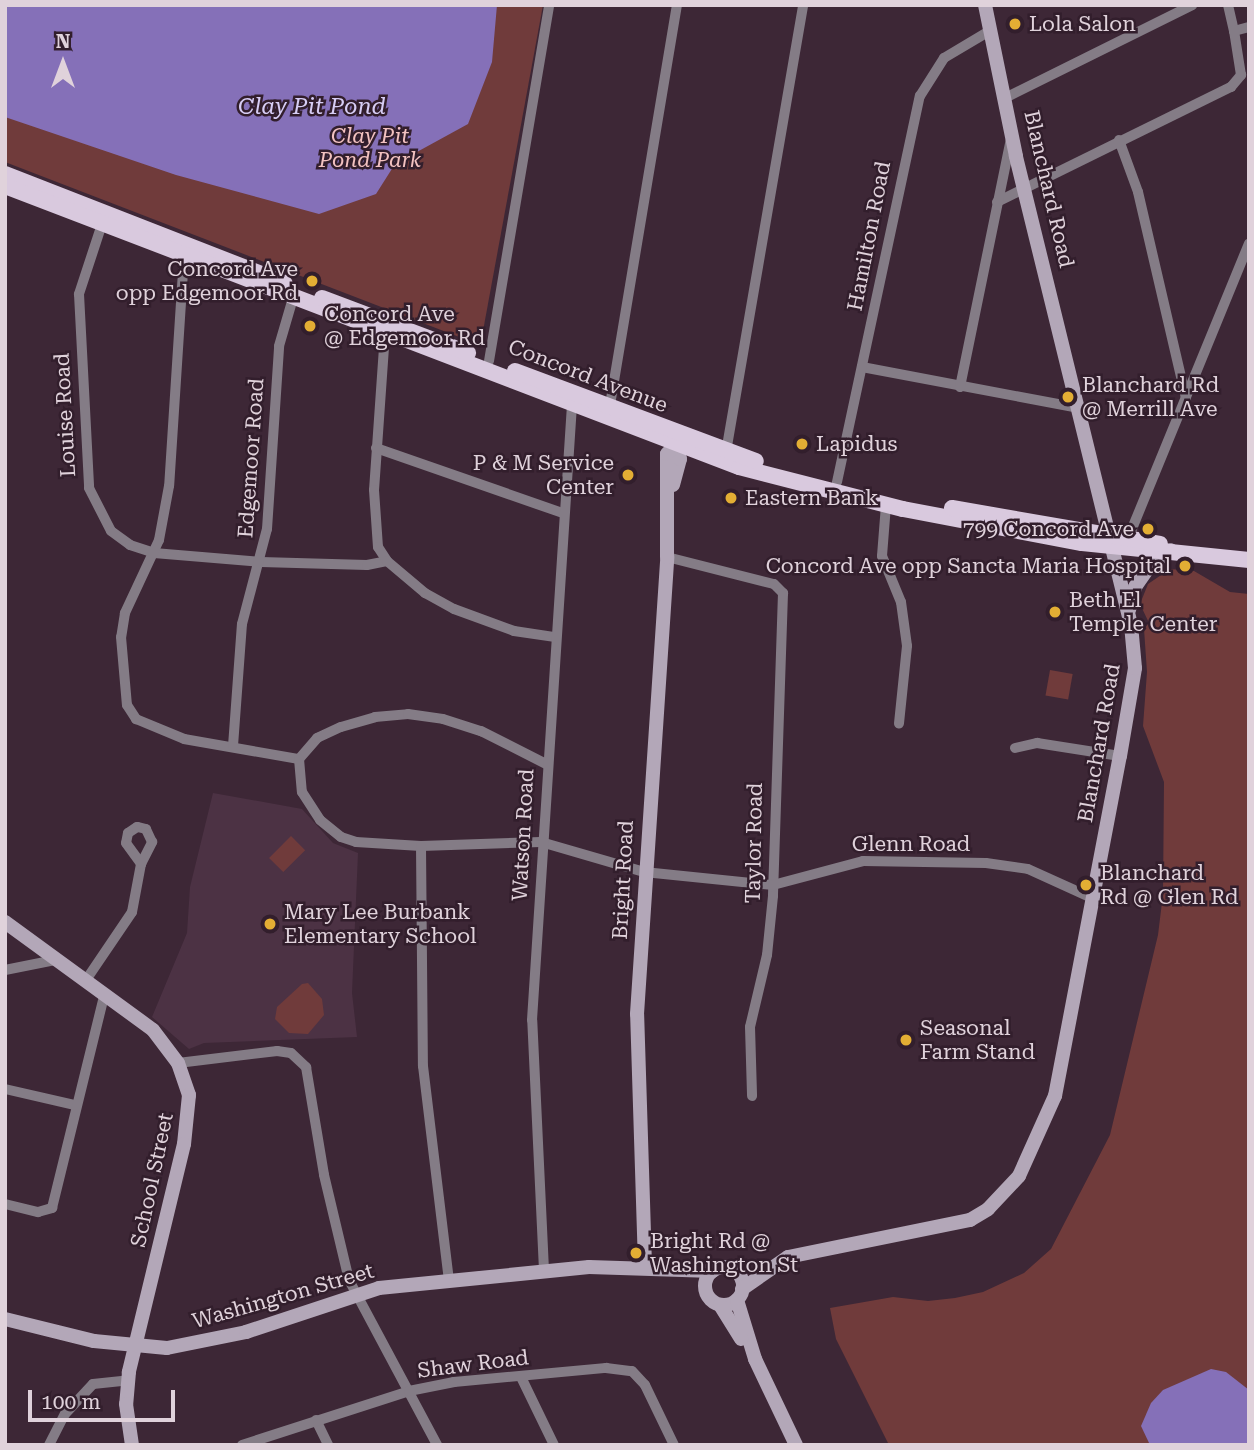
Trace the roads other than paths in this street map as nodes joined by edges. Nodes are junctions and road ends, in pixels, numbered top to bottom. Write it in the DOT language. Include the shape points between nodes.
graph roads {
  1 [pos="549,5"];
  2 [pos="677,5"];
  3 [pos="803,5"];
  4 [pos="985,5"];
  5 [pos="1192,5"];
  6 [pos="1228,5"];
  7 [pos="1249,27"];
  8 [pos="991,30"];
  9 [pos="1234,31"];
  10 [pos="1006,97"];
  11 [pos="1013,135"];
  12 [pos="1119,140"];
  13 [pos="5,174"];
  14 [pos="1024,185"];
  15 [pos="5,186"];
  16 [pos="997,202"];
  17 [pos="104,219"];
  18 [pos="1249,244"];
  19 [pos="184,250"];
  20 [pos="295,293"];
  21 [pos="385,328"];
  22 [pos="487,366"];
  23 [pos="862,367"];
  24 [pos="960,387"];
  25 [pos="573,398"];
  26 [pos="1186,399"];
  27 [pos="1079,408"];
  28 [pos="609,411"];
  29 [pos="677,438"];
  30 [pos="376,447"];
  31 [pos="724,457"];
  32 [pos="837,482"];
  33 [pos="886,505"];
  34 [pos="564,513"];
  35 [pos="1129,536"];
  36 [pos="1108,540"];
  37 [pos="1176,549"];
  38 [pos="154,553"];
  39 [pos="667,556"];
  40 [pos="1249,560"];
  41 [pos="387,561"];
  42 [pos="261,562"];
  43 [pos="1128,612"];
  44 [pos="554,637"];
  45 [pos="899,724"];
  46 [pos="233,746"];
  47 [pos="1015,748"];
  48 [pos="1120,756"];
  49 [pos="299,759"];
  50 [pos="546,764"];
  51 [pos="541,842"];
  52 [pos="421,846"];
  53 [pos="141,864"];
  54 [pos="644,872"];
  55 [pos="773,885"];
  56 [pos="1092,898"];
  57 [pos="5,922"];
  58 [pos="55,960"];
  59 [pos="5,970"];
  60 [pos="86,980"];
  61 [pos="104,993"];
  62 [pos="178,1063"];
  63 [pos="5,1089"];
  64 [pos="752,1096"];
  65 [pos="75,1105"];
  66 [pos="5,1204"];
  67 [pos="652,1266"];
  68 [pos="769,1268"];
  69 [pos="544,1270"];
  70 [pos="713,1271"];
  71 [pos="736,1272"];
  72 [pos="449,1280"];
  73 [pos="705,1287"];
  74 [pos="357,1294"];
  75 [pos="740,1294"];
  76 [pos="720,1305"];
  77 [pos="5,1319"];
  78 [pos="135,1347"];
  79 [pos="755,1359"];
  80 [pos="521,1377"];
  81 [pos="129,1380"];
  82 [pos="409,1391"];
  83 [pos="316,1420"];
  84 [pos="49,1445"];
  85 [pos="132,1445"];
  86 [pos="242,1445"];
  87 [pos="328,1445"];
  88 [pos="437,1445"];
  89 [pos="554,1445"];
  90 [pos="674,1445"];
  91 [pos="796,1445"];
  1 -- 22 [label="street"];
  2 -- 28 [label="street"];
  3 -- 31 [label="street"];
  4 -- 8 [label="street, Blanchard Road"];
  5 -- 10 [label="street"];
  6 -- 9 [label="street"];
  7 -- 9 [label="street"];
  8 -- 10 [label="street, Blanchard Road"];
  8 -- 23 [label="street, Hamilton Road" via="944,58 920,96"];
  9 -- 12 [label="street" via="1241,75 1237,82"];
  10 -- 11 [label="street, Blanchard Road"];
  11 -- 14 [label="street, Blanchard Road"];
  11 -- 16 [label="street"];
  12 -- 14 [label="street"];
  12 -- 26 [label="street" via="1138,192"];
  13 -- 17 [label="main road, Concord Avenue"];
  14 -- 16 [label="street"];
  14 -- 27 [label="street, Blanchard Road"];
  15 -- 17 [label="main road, Concord Avenue"];
  16 -- 24 [label="street"];
  17 -- 19 [label="main road, Concord Avenue"];
  17 -- 38 [label="street, Louise Road" via="79,294 89,488 111,531 130,545"];
  18 -- 26 [label="street"];
  19 -- 20 [label="main road, Concord Avenue"];
  19 -- 38 [label="street" via="169,486"];
  20 -- 21 [label="main road, Concord Avenue"];
  20 -- 42 [label="street, Edgemoor Road" via="279,346 272,486"];
  21 -- 22 [label="main road, Concord Avenue"];
  21 -- 30 [label="street"];
  22 -- 25 [label="main road, Concord Avenue"];
  23 -- 24 [label="street"];
  23 -- 32 [label="street, Hamilton Road"];
  24 -- 27 [label="street"];
  25 -- 28 [label="main road, Concord Avenue"];
  25 -- 34 [label="street, Watson Road"];
  26 -- 35 [label="street"];
  27 -- 36 [label="street, Blanchard Road"];
  28 -- 29 [label="main road, Concord Avenue"];
  29 -- 31 [label="main road, Concord Avenue"];
  29 -- 39 [label="street, Bright Road" via="680,459 669,497"];
  30 -- 34 [label="street"];
  30 -- 41 [label="street" via="374,528"];
  31 -- 32 [label="main road, Concord Avenue"];
  31 -- 33 [label="main road, Concord Avenue"];
  32 -- 36 [label="main road, Concord Avenue"];
  33 -- 36 [label="main road, Concord Avenue"];
  33 -- 45 [label="street" via="882,556 906,620"];
  34 -- 44 [label="street, Watson Road"];
  35 -- 36 [label="main road, Concord Avenue"];
  35 -- 37 [label="main road, Concord Avenue"];
  36 -- 37 [label="main road, Concord Avenue"];
  36 -- 43 [label="street, Blanchard Road"];
  37 -- 40 [label="main road, Concord Avenue"];
  37 -- 43 [label="street" via="1154,560 1135,587"];
  38 -- 42 [label="street, Louise Road"];
  38 -- 46 [label="street" via="129,603 121,637 127,705 136,719 163,733"];
  39 -- 54 [label="street, Bright Road"];
  39 -- 55 [label="street, Taylor Road" via="774,584 780,590 784,606"];
  41 -- 42 [label="street, Louise Road" via="367,565"];
  41 -- 44 [label="street" via="425,593 454,609 514,631"];
  42 -- 46 [label="street, Edgemoor Road" via="242,624"];
  43 -- 48 [label="street, Blanchard Road" via="1135,668"];
  44 -- 50 [label="street, Watson Road"];
  46 -- 49 [label="street"];
  47 -- 48 [label="street" via="1037,743"];
  48 -- 56 [label="street, Blanchard Road"];
  49 -- 50 [label="street" via="317,738 341,727 374,717 408,715 443,719 481,731"];
  49 -- 52 [label="street, Glenn Road" via="302,792 320,820 341,836"];
  50 -- 51 [label="street, Watson Road"];
  51 -- 52 [label="street, Glenn Road"];
  51 -- 54 [label="street, Glenn Road"];
  51 -- 69 [label="street, Watson Road" via="532,1020"];
  52 -- 72 [label="street" via="422,1053"];
  53 -- 60 [label="street" via="132,912"];
  54 -- 55 [label="street, Glenn Road"];
  54 -- 67 [label="street, Bright Road" via="637,1014"];
  55 -- 56 [label="street, Glenn Road" via="863,860 986,863 1028,869"];
  55 -- 64 [label="street, Taylor Road" via="767,955 750,1027"];
  56 -- 68 [label="street, Blanchard Road" via="1055,1096 1031,1153 1004,1194 970,1220 788,1257"];
  57 -- 58 [label="street, School Street"];
  58 -- 59 [label="street"];
  58 -- 60 [label="street, School Street"];
  60 -- 61 [label="street, School Street"];
  61 -- 62 [label="street, School Street" via="153,1030"];
  61 -- 65 [label="street"];
  62 -- 74 [label="street" via="277,1051 301,1060 310,1077 324,1175 349,1280"];
  62 -- 78 [label="street, School Street" via="189,1110"];
  63 -- 65 [label="street"];
  65 -- 66 [label="street" via="60,1179 46,1211"];
  67 -- 69 [label="street, Washington Street"];
  67 -- 70 [label="street, Washington Street"];
  67 -- 73 [label="street, Washington Street"];
  68 -- 71 [label="street, Blanchard Road"];
  68 -- 75 [label="street, Blanchard Road"];
  69 -- 72 [label="street, Washington Street"];
  70 -- 71 [label="street" via="725,1268"];
  70 -- 73 [label="street"];
  71 -- 75 [label="street"];
  72 -- 74 [label="street, Washington Street"];
  73 -- 76 [label="street" via="709,1298"];
  74 -- 78 [label="street, Washington Street" via="218,1340 167,1348"];
  74 -- 82 [label="street"];
  75 -- 76 [label="street"];
  75 -- 79 [label="street"];
  76 -- 79 [label="street"];
  77 -- 78 [label="street, Washington Street"];
  78 -- 81 [label="street, School Street"];
  79 -- 91 [label="street"];
  80 -- 82 [label="street, Shaw Road"];
  80 -- 89 [label="street"];
  80 -- 90 [label="street, Shaw Road" via="606,1368 632,1371 645,1385"];
  81 -- 84 [label="street" via="93,1384 65,1414"];
  81 -- 85 [label="street, School Street"];
  82 -- 83 [label="street, Shaw Road"];
  82 -- 88 [label="street"];
  83 -- 86 [label="street, Shaw Road"];
  83 -- 87 [label="street"];
}
